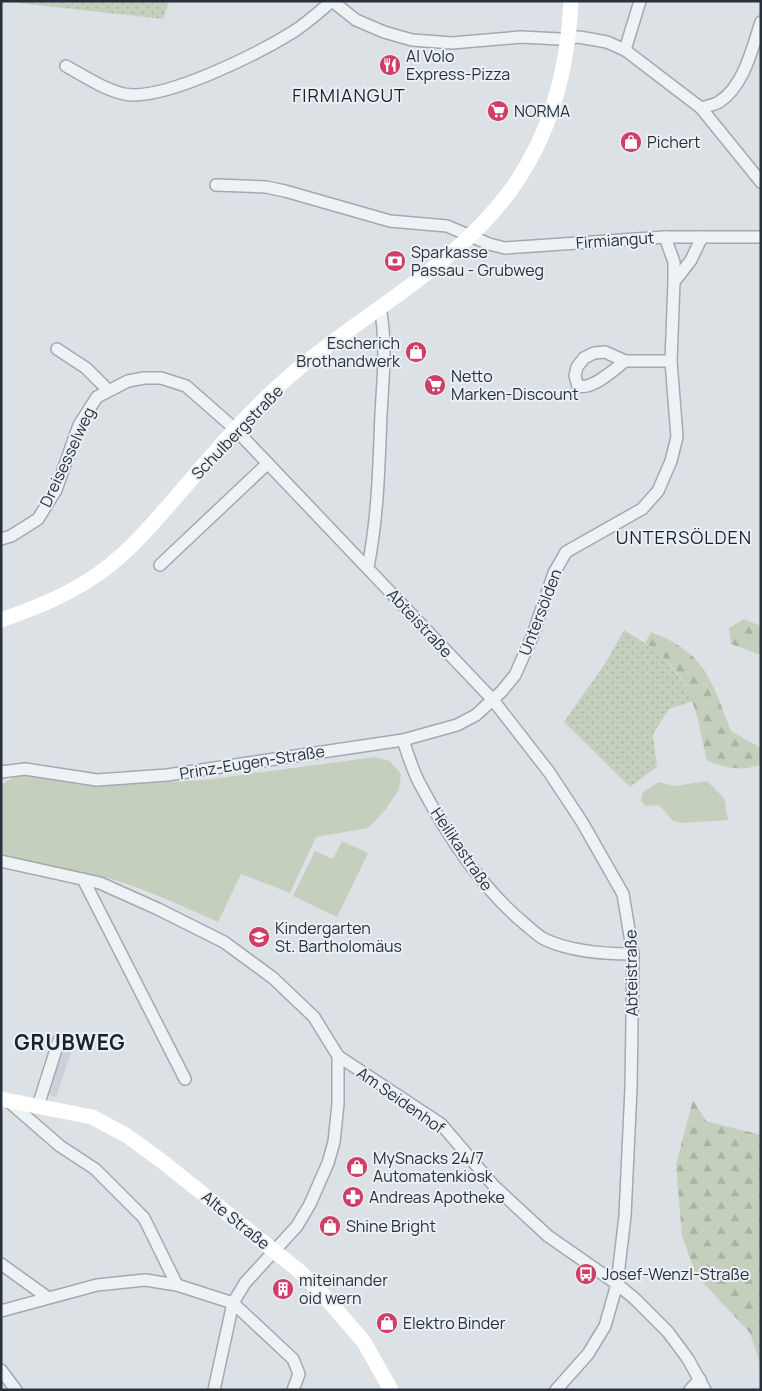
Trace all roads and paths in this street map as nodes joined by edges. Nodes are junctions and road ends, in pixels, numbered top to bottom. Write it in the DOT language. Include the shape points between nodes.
graph roads {
  1 [pos="332,1"];
  2 [pos="572,1"];
  3 [pos="640,1"];
  4 [pos="761,22"];
  5 [pos="569,37"];
  6 [pos="625,50"];
  7 [pos="66,66"];
  8 [pos="701,108"];
  9 [pos="761,182"];
  10 [pos="216,185"];
  11 [pos="471,235"];
  12 [pos="665,237"];
  13 [pos="702,237"];
  14 [pos="761,237"];
  15 [pos="674,282"];
  16 [pos="380,307"];
  17 [pos="57,349"];
  18 [pos="624,361"];
  19 [pos="671,361"];
  20 [pos="108,390"];
  21 [pos="235,429"];
  22 [pos="267,464"];
  23 [pos="1,539"];
  24 [pos="160,565"];
  25 [pos="368,567"];
  26 [pos="1,620"];
  27 [pos="493,700"];
  28 [pos="403,740"];
  29 [pos="1,772"];
  30 [pos="1,861"];
  31 [pos="82,879"];
  32 [pos="633,954"];
  33 [pos="60,1040"];
  34 [pos="338,1056"];
  35 [pos="185,1080"];
  36 [pos="4,1099"];
  37 [pos="38,1106"];
  38 [pos="274,1251"];
  39 [pos="1,1264"];
  40 [pos="617,1284"];
  41 [pos="177,1285"];
  42 [pos="47,1297"];
  43 [pos="233,1303"];
  44 [pos="1,1311"];
  45 [pos="3,1377"];
  46 [pos="702,1385"];
  47 [pos="16,1390"];
  48 [pos="214,1390"];
  49 [pos="293,1390"];
  50 [pos="391,1390"];
  51 [pos="556,1390"];
  52 [pos="690,1390"];
  1 -- 5 [label="street" via="356,20 412,40 452,43"];
  1 -- 7 [label="street" via="295,31 262,50 190,81 151,93 125,94"];
  2 -- 5 [label="street, Schulbergstraße"];
  3 -- 6 [label="street"];
  4 -- 8 [label="street" via="734,88 718,103"];
  5 -- 6 [label="street" via="589,38"];
  5 -- 11 [label="street, Schulbergstraße" via="560,86 538,145 511,189"];
  6 -- 8 [label="street"];
  8 -- 9 [label="street"];
  10 -- 11 [label="street" via="266,187 390,221 447,226"];
  11 -- 12 [label="street, Firmiangut" via="505,248"];
  11 -- 16 [label="street, Schulbergstraße"];
  12 -- 13 [label="street, Firmiangut"];
  12 -- 15 [label="street, Untersölden" via="674,262"];
  13 -- 14 [label="street, Firmiangut"];
  13 -- 15 [label="street" via="691,260"];
  15 -- 19 [label="street, Untersölden"];
  16 -- 21 [label="street, Schulbergstraße" via="299,368"];
  16 -- 25 [label="street" via="384,338 381,407 375,530"];
  17 -- 20 [label="street, Dreisesselweg" via="86,368"];
  18 -- 19 [label="street"];
  19 -- 27 [label="street, Untersölden" via="677,437 658,491 642,509 566,552 554,573 526,653 515,675"];
  20 -- 21 [label="street, Dreisesselweg" via="144,378 176,382 186,386"];
  20 -- 23 [label="street, Dreisesselweg" via="97,397 85,412 71,442 56,490 38,519"];
  21 -- 22 [label="street, Abteistraße"];
  21 -- 26 [label="street, Schulbergstraße" via="134,543 90,580 43,605"];
  22 -- 24 [label="street"];
  22 -- 25 [label="street, Abteistraße"];
  25 -- 27 [label="street, Abteistraße"];
  27 -- 28 [label="street, Prinz-Eugen-Straße" via="476,715 457,725"];
  27 -- 32 [label="street, Abteistraße" via="549,772 608,865 623,894"];
  28 -- 29 [label="street, Prinz-Eugen-Straße" via="167,775 97,780 25,769"];
  28 -- 32 [label="street, Heilikastraße" via="420,785 462,852 487,889 511,912 543,938 582,950"];
  30 -- 31 [label="street"];
  31 -- 34 [label="street" via="100,883 224,942 274,978 314,1017"];
  31 -- 35 [label="street"];
  32 -- 40 [label="street, Abteistraße" via="626,1206"];
  33 -- 37 [label="street"];
  34 -- 38 [label="street" via="338,1104 328,1163 297,1226"];
  34 -- 40 [label="street, Am Seidenhof" via="441,1124 494,1186 548,1236"];
  36 -- 37 [label="street, Alte Straße"];
  36 -- 41 [label="street" via="60,1146 95,1169 144,1218"];
  37 -- 38 [label="street, Alte Straße" via="92,1117 126,1135"];
  38 -- 43 [label="street" via="245,1283"];
  38 -- 50 [label="street, Alte Straße" via="321,1292 364,1342"];
  39 -- 42 [label="street"];
  40 -- 46 [label="street" via="668,1332"];
  40 -- 51 [label="street, Abteistraße" via="605,1326 588,1354"];
  41 -- 42 [label="street" via="153,1280 133,1281 97,1285"];
  41 -- 43 [label="street"];
  42 -- 44 [label="street"];
  43 -- 48 [label="street"];
  43 -- 49 [label="street" via="293,1359 299,1374"];
  45 -- 47 [label="street"];
  46 -- 52 [label="street"];
}
